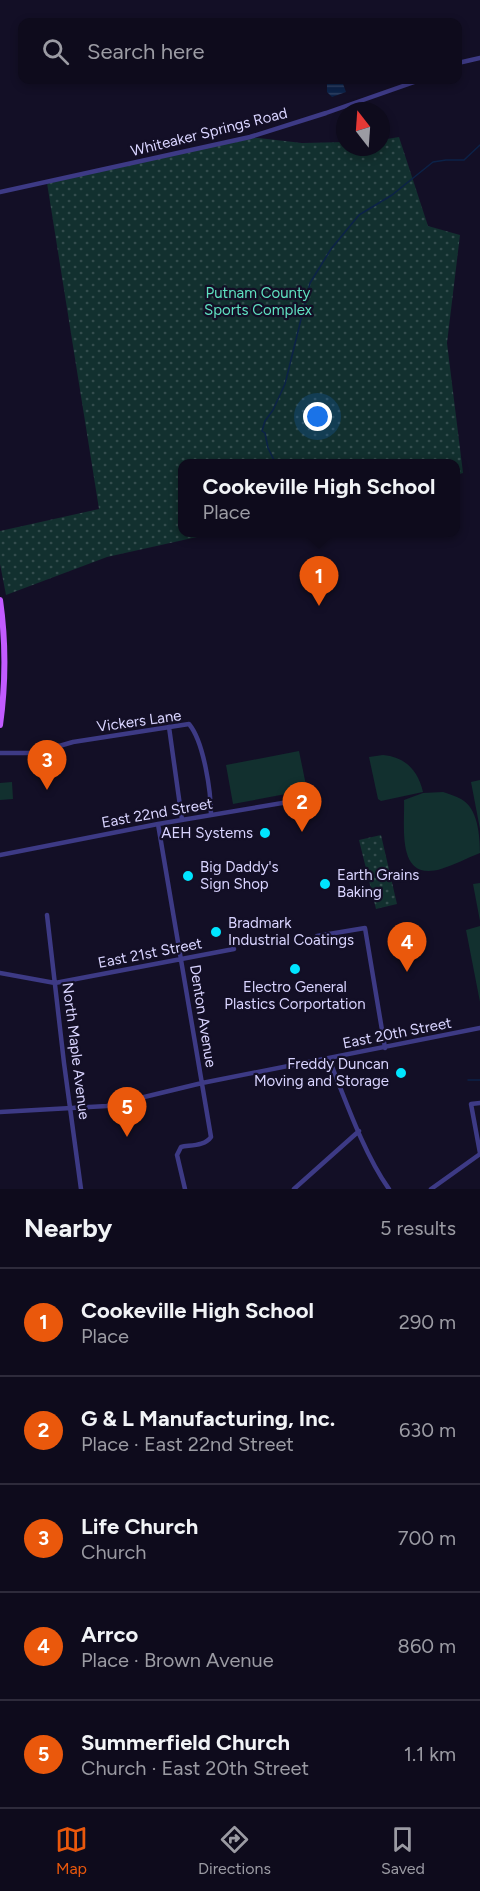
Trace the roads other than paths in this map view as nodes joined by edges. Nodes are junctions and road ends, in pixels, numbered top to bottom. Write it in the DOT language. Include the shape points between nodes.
graph roads {
  1 [pos="480,58"];
  2 [pos="462,62"];
  3 [pos="409,84"];
  4 [pos="0,192"];
  5 [pos="0,600"];
  6 [pos="0,725"];
  7 [pos="169,728"];
  8 [pos="0,753"];
  9 [pos="318,797"];
  10 [pos="211,815"];
  11 [pos="182,820"];
  12 [pos="158,824"];
  13 [pos="0,855"];
  14 [pos="47,915"];
  15 [pos="317,936"];
  16 [pos="234,949"];
  17 [pos="182,959"];
  18 [pos="0,973"];
  19 [pos="55,983"];
  20 [pos="480,1028"];
  21 [pos="385,1048"];
  22 [pos="329,1059"];
  23 [pos="202,1083"];
  24 [pos="480,1103"];
  25 [pos="71,1109"];
  26 [pos="0,1112"];
  27 [pos="359,1131"];
  28 [pos="479,1138"];
  29 [pos="480,1153"];
  30 [pos="81,1189"];
  31 [pos="185,1189"];
  32 [pos="294,1189"];
  33 [pos="389,1189"];
  34 [pos="431,1189"];
  1 -- 2 [label="street"];
  3 -- 4 [label="street, Whiteaker Springs Road" via="250,137"];
  5 -- 6 [label="main road" via="5,659"];
  7 -- 8 [label="street, Vickers Lane" via="73,742 35,753"];
  7 -- 10 [label="street, Vickers Lane" via="189,724 200,741"];
  7 -- 11 [label="street"];
  9 -- 10 [label="street, East 22nd Street"];
  10 -- 11 [label="street, East 22nd Street"];
  11 -- 12 [label="street, East 22nd Street"];
  12 -- 13 [label="street, East 22nd Street"];
  12 -- 17 [label="street, Denton Avenue"];
  14 -- 19 [label="street, North Maple Avenue"];
  15 -- 21 [label="street" via="365,928"];
  16 -- 17 [label="street, East 21st Street"];
  17 -- 19 [label="street, East 21st Street"];
  17 -- 23 [label="street, Denton Avenue"];
  18 -- 19 [label="street, East 21st Street"];
  19 -- 25 [label="street, North Maple Avenue"];
  20 -- 21 [label="street, East 20th Street"];
  21 -- 22 [label="street, East 20th Street"];
  22 -- 23 [label="street, East 20th Street"];
  22 -- 27 [label="street"];
  23 -- 25 [label="street, East 20th Street" via="107,1106"];
  23 -- 31 [label="street, Denton Avenue" via="211,1137 203,1143 181,1147 177,1155"];
  24 -- 28 [label="street" via="471,1104"];
  25 -- 26 [label="street, East 20th Street"];
  25 -- 30 [label="street, North Maple Avenue"];
  27 -- 32 [label="street"];
  27 -- 33 [label="street"];
  28 -- 29 [label="street"];
  29 -- 34 [label="street"];
}
